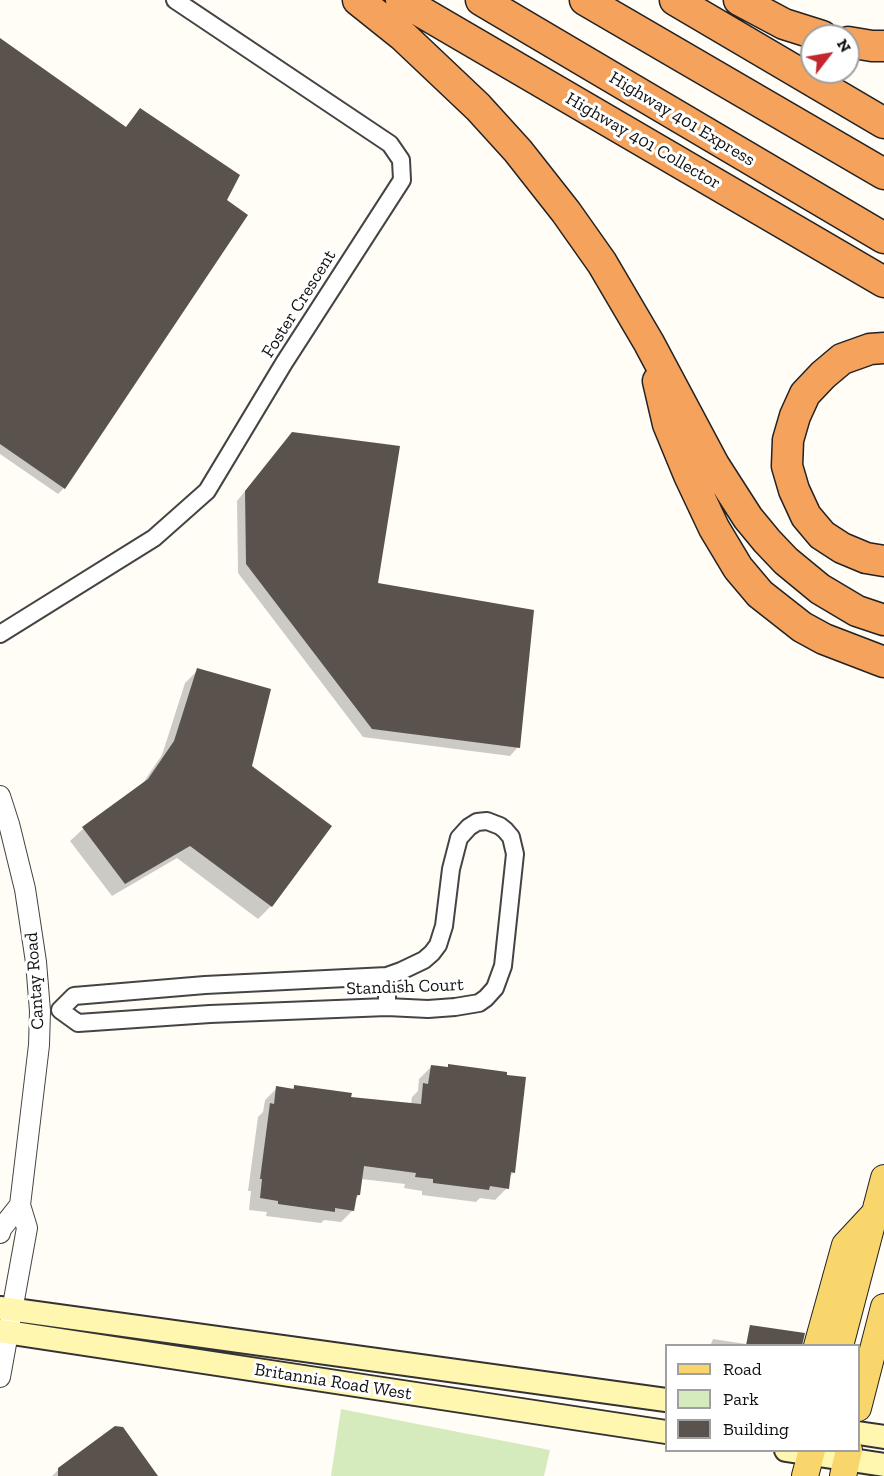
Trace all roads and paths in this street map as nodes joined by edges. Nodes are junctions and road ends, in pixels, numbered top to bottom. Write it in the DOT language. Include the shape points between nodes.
graph roads {
  1 [pos="174,0"];
  2 [pos="358,0"];
  3 [pos="401,0"];
  4 [pos="481,0"];
  5 [pos="585,0"];
  6 [pos="675,0"];
  7 [pos="739,0"];
  8 [pos="800,29"];
  9 [pos="860,44"];
  10 [pos="884,46"];
  11 [pos="884,123"];
  12 [pos="884,174"];
  13 [pos="884,238"];
  14 [pos="884,282"];
  15 [pos="649,343"];
  16 [pos="884,348"];
  17 [pos="884,561"];
  18 [pos="884,620"];
  19 [pos="0,634"];
  20 [pos="884,662"];
  21 [pos="0,796"];
  22 [pos="387,976"];
  23 [pos="206,986"];
  24 [pos="387,1007"];
  25 [pos="60,1010"];
  26 [pos="40,1011"];
  27 [pos="206,1014"];
  28 [pos="884,1178"];
  29 [pos="20,1205"];
  30 [pos="875,1213"];
  31 [pos="0,1233"];
  32 [pos="884,1307"];
  33 [pos="6,1320"];
  34 [pos="818,1344"];
  35 [pos="841,1344"];
  36 [pos="0,1377"];
  37 [pos="665,1400"];
  38 [pos="860,1400"];
  39 [pos="665,1432"];
  40 [pos="860,1433"];
  41 [pos="884,1437"];
  42 [pos="794,1452"];
  43 [pos="828,1461"];
  44 [pos="884,1465"];
  1 -- 19 [label="street, Foster Crescent" via="390,144 401,160 402,180 207,491 154,538"];
  2 -- 15 [label="highway" via="441,70 518,151 602,263"];
  3 -- 14 [label="highway, Highway 401 Collector"];
  4 -- 13 [label="highway, Highway 401 Express"];
  5 -- 12 [label="highway"];
  6 -- 11 [label="highway"];
  7 -- 8 [label="highway"];
  9 -- 10 [label="highway"];
  15 -- 18 [label="highway" via="714,465 767,541 820,590 857,612"];
  15 -- 20 [label="highway" via="668,424 688,475 738,568 760,594 802,627"];
  16 -- 17 [label="highway" via="842,359 805,394 788,440 787,466 806,516 822,534 842,549"];
  21 -- 26 [label="street, Cantay Road" via="25,889"];
  22 -- 23 [label="street, Standish Court"];
  22 -- 24 [label="street"];
  22 -- 24 [label="street, Standish Court" via="424,960 438,945 459,838 477,822 500,826 511,837 514,854 503,966 495,988 486,998 470,1005"];
  23 -- 25 [label="street, Standish Court" via="74,996"];
  23 -- 27 [label="street"];
  24 -- 27 [label="street, Standish Court"];
  25 -- 26 [label="street, Standish Court"];
  25 -- 27 [label="street, Standish Court" via="78,1023"];
  26 -- 29 [label="street, Cantay Road"];
  28 -- 30 [label="main road"];
  29 -- 31 [label="street"];
  29 -- 33 [label="street, Cantay Road" via="27,1228"];
  30 -- 34 [label="main road" via="845,1245"];
  30 -- 35 [label="main road"];
  32 -- 38 [label="main road"];
  33 -- 36 [label="street, Cantay Road"];
  33 -- 37 [label="main road, Britannia Road West"];
  33 -- 39 [label="main road, Britannia Road West"];
  40 -- 41 [label="main road"];
  42 -- 43 [label="main road"];
  43 -- 44 [label="main road"];
}
